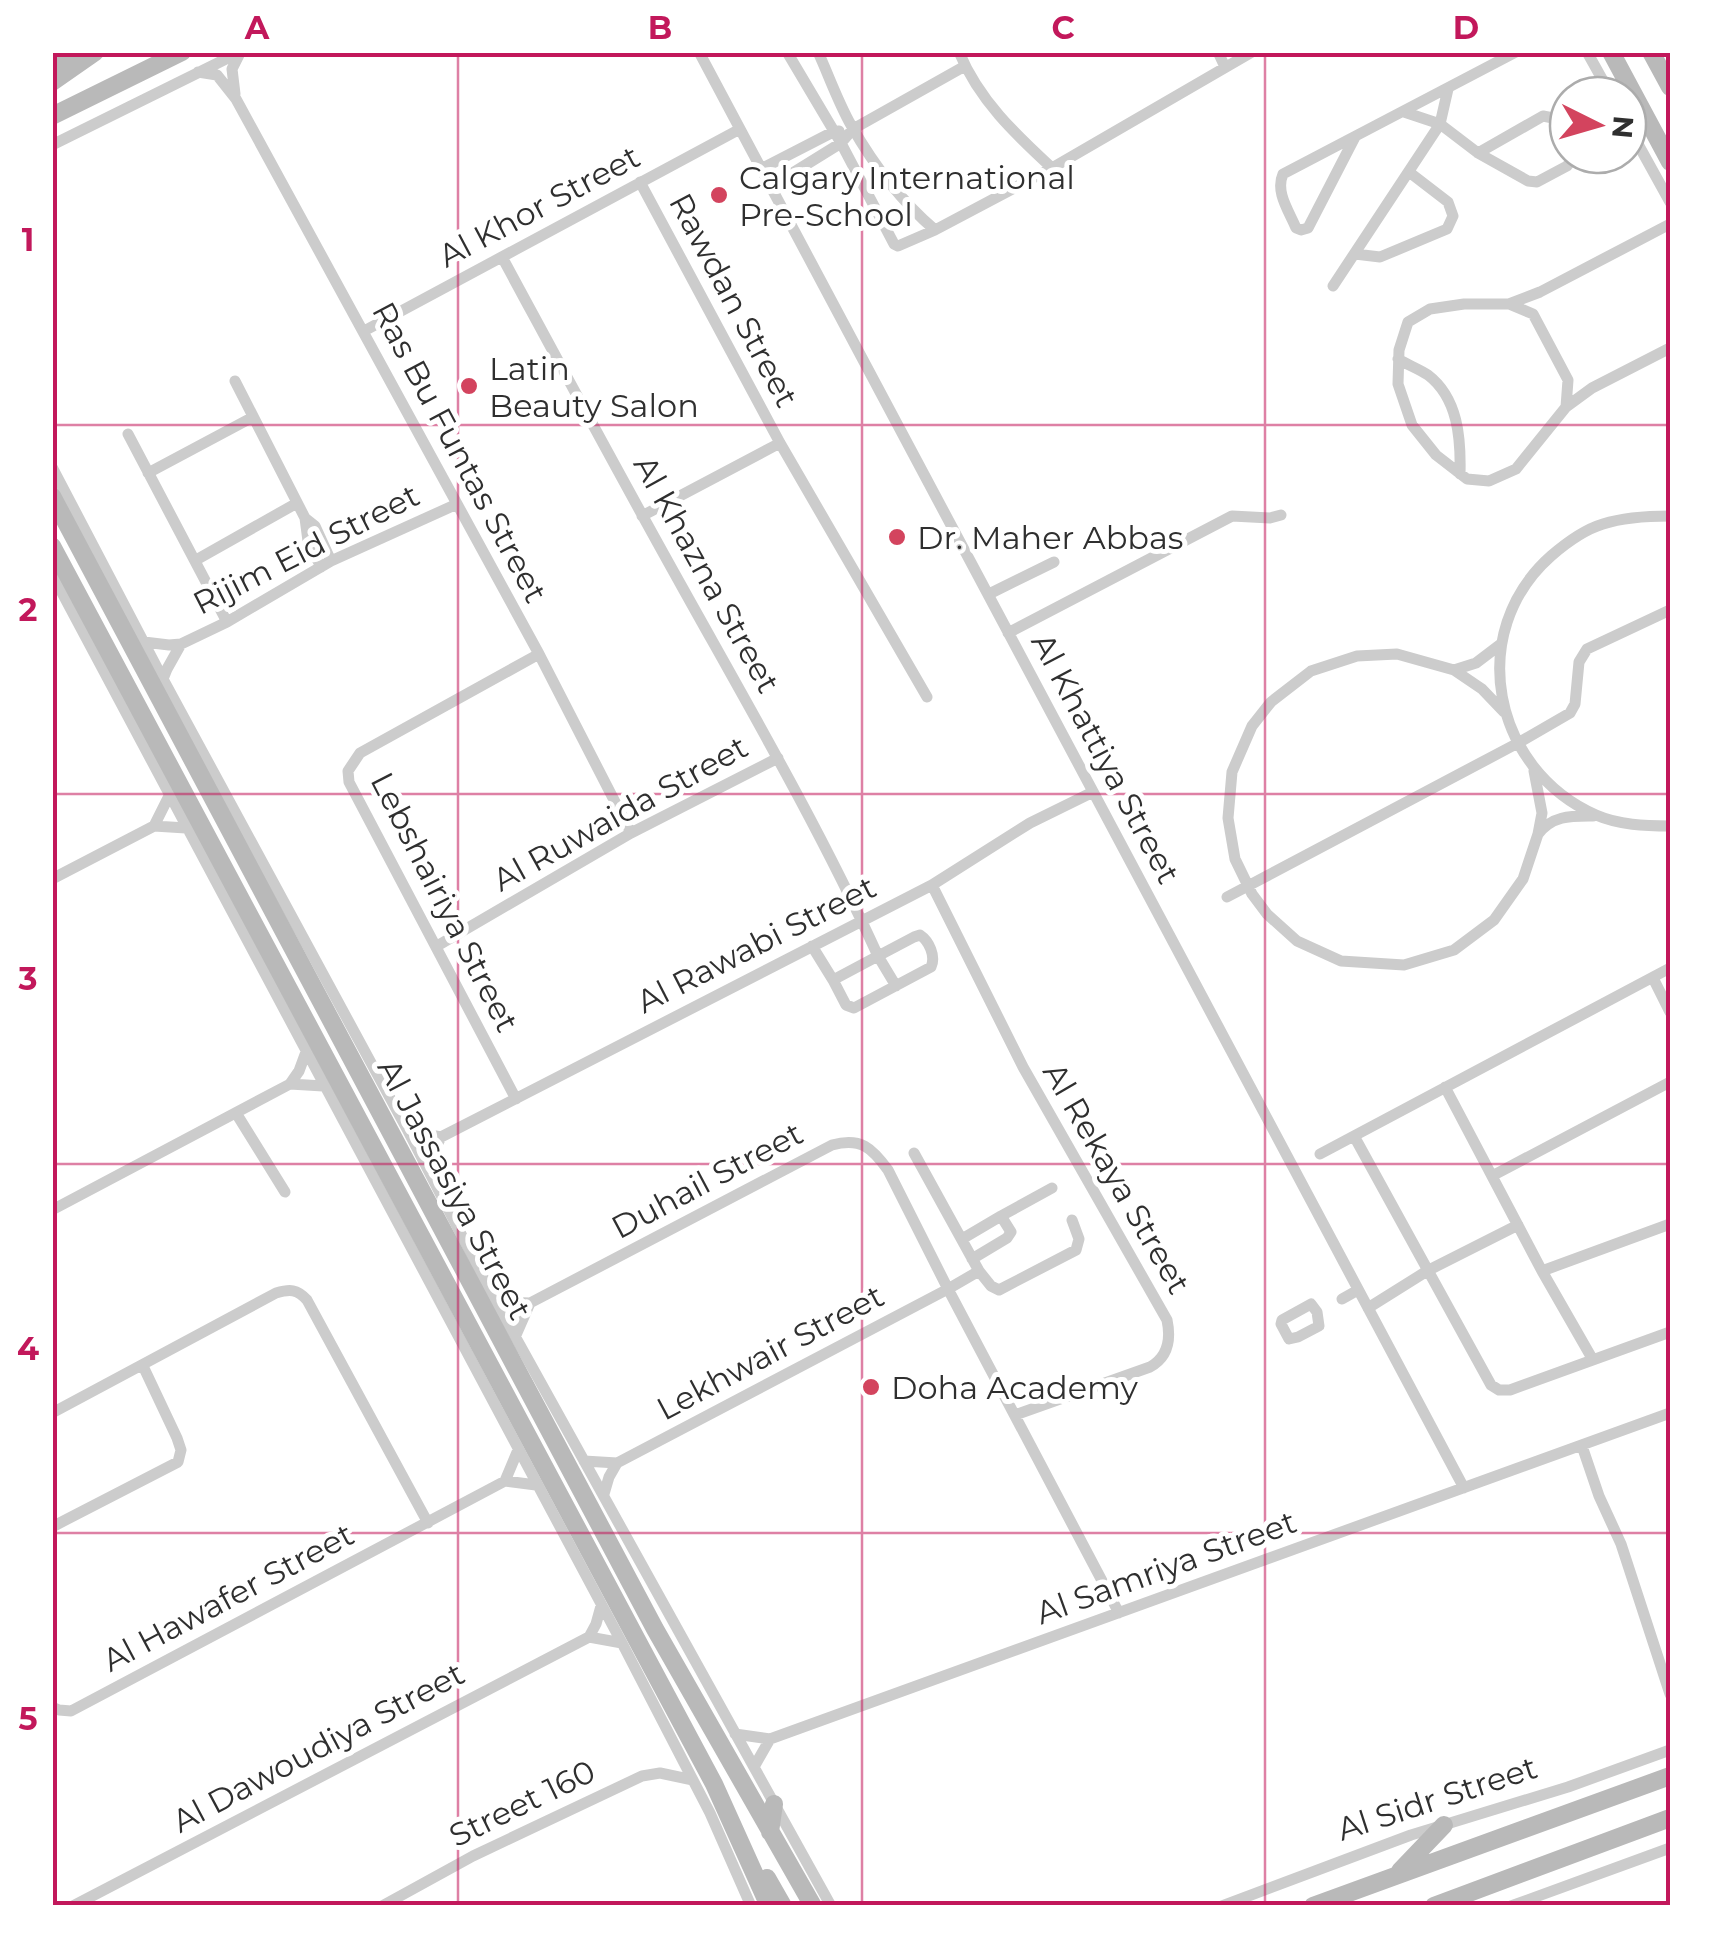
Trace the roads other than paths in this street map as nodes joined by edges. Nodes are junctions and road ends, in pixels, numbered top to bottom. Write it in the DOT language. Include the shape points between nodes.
graph roads {
  1 [pos="80,52"];
  2 [pos="96,52"];
  3 [pos="182,52"];
  4 [pos="241,52"];
  5 [pos="700,52"];
  6 [pos="788,52"];
  7 [pos="818,52"];
  8 [pos="959,52"];
  9 [pos="1218,52"];
  10 [pos="1252,52"];
  11 [pos="1516,52"];
  12 [pos="1587,52"];
  13 [pos="1611,52"];
  14 [pos="1652,52"];
  15 [pos="52,65"];
  16 [pos="965,66"];
  17 [pos="1225,68"];
  18 [pos="198,72"];
  19 [pos="1600,75"];
  20 [pos="52,82"];
  21 [pos="1670,87"];
  22 [pos="1448,89"];
  23 [pos="236,98"];
  24 [pos="1404,112"];
  25 [pos="52,116"];
  26 [pos="1548,116"];
  27 [pos="1440,124"];
  28 [pos="740,129"];
  29 [pos="854,129"];
  30 [pos="837,137"];
  31 [pos="1355,137"];
  32 [pos="52,145"];
  33 [pos="1478,152"];
  34 [pos="1648,162"];
  35 [pos="1670,162"];
  36 [pos="1052,168"];
  37 [pos="761,169"];
  38 [pos="1409,172"];
  39 [pos="1551,175"];
  40 [pos="640,182"];
  41 [pos="770,187"];
  42 [pos="1670,202"];
  43 [pos="1670,224"];
  44 [pos="935,230"];
  45 [pos="1354,254"];
  46 [pos="502,256"];
  47 [pos="1333,286"];
  48 [pos="1540,292"];
  49 [pos="1509,304"];
  50 [pos="1533,314"];
  51 [pos="364,331"];
  52 [pos="1670,348"];
  53 [pos="1398,359"];
  54 [pos="234,380"];
  55 [pos="1568,380"];
  56 [pos="1592,388"];
  57 [pos="1566,407"];
  58 [pos="253,417"];
  59 [pos="128,434"];
  60 [pos="780,444"];
  61 [pos="52,468"];
  62 [pos="148,474"];
  63 [pos="1460,474"];
  64 [pos="52,496"];
  65 [pos="297,502"];
  66 [pos="457,504"];
  67 [pos="1281,515"];
  68 [pos="642,516"];
  69 [pos="1670,516"];
  70 [pos="52,546"];
  71 [pos="196,560"];
  72 [pos="1054,562"];
  73 [pos="326,564"];
  74 [pos="52,574"];
  75 [pos="989,594"];
  76 [pos="1670,610"];
  77 [pos="227,622"];
  78 [pos="1008,633"];
  79 [pos="144,642"];
  80 [pos="181,644"];
  81 [pos="1501,644"];
  82 [pos="539,654"];
  83 [pos="1454,670"];
  84 [pos="163,679"];
  85 [pos="928,697"];
  86 [pos="175,701"];
  87 [pos="1504,712"];
  88 [pos="176,729"];
  89 [pos="1518,743"];
  90 [pos="160,744"];
  91 [pos="778,758"];
  92 [pos="155,767"];
  93 [pos="1534,771"];
  94 [pos="1093,792"];
  95 [pos="169,796"];
  96 [pos="1598,816"];
  97 [pos="154,826"];
  98 [pos="1670,826"];
  99 [pos="186,828"];
  100 [pos="631,834"];
  101 [pos="1538,834"];
  102 [pos="206,865"];
  103 [pos="226,872"];
  104 [pos="52,878"];
  105 [pos="1248,884"];
  106 [pos="932,885"];
  107 [pos="1227,897"];
  108 [pos="862,919"];
  109 [pos="437,946"];
  110 [pos="812,946"];
  111 [pos="878,956"];
  112 [pos="1670,968"];
  113 [pos="1653,978"];
  114 [pos="832,980"];
  115 [pos="896,986"];
  116 [pos="1670,1012"];
  117 [pos="306,1052"];
  118 [pos="1670,1082"];
  119 [pos="290,1084"];
  120 [pos="323,1086"];
  121 [pos="1445,1087"];
  122 [pos="516,1099"];
  123 [pos="374,1100"];
  124 [pos="396,1110"];
  125 [pos="236,1113"];
  126 [pos="351,1120"];
  127 [pos="408,1131"];
  128 [pos="1354,1136"];
  129 [pos="441,1137"];
  130 [pos="914,1153"];
  131 [pos="1320,1154"];
  132 [pos="1492,1176"];
  133 [pos="433,1180"];
  134 [pos="1052,1188"];
  135 [pos="285,1192"];
  136 [pos="52,1210"];
  137 [pos="435,1216"];
  138 [pos="1001,1216"];
  139 [pos="1072,1220"];
  140 [pos="1670,1224"];
  141 [pos="1518,1225"];
  142 [pos="962,1239"];
  143 [pos="976,1265"];
  144 [pos="1427,1271"];
  145 [pos="1542,1271"];
  146 [pos="948,1290"];
  147 [pos="1358,1290"];
  148 [pos="496,1302"];
  149 [pos="530,1304"];
  150 [pos="1368,1308"];
  151 [pos="1318,1312"];
  152 [pos="1670,1332"];
  153 [pos="516,1336"];
  154 [pos="1593,1360"];
  155 [pos="143,1366"];
  156 [pos="511,1404"];
  157 [pos="536,1407"];
  158 [pos="52,1413"];
  159 [pos="1670,1414"];
  160 [pos="1015,1415"];
  161 [pos="563,1422"];
  162 [pos="504,1424"];
  163 [pos="1582,1446"];
  164 [pos="518,1450"];
  165 [pos="584,1461"];
  166 [pos="617,1463"];
  167 [pos="505,1481"];
  168 [pos="536,1485"];
  169 [pos="1464,1488"];
  170 [pos="604,1494"];
  171 [pos="565,1521"];
  172 [pos="428,1524"];
  173 [pos="52,1526"];
  174 [pos="601,1606"];
  175 [pos="1119,1613"];
  176 [pos="588,1636"];
  177 [pos="622,1643"];
  178 [pos="1670,1694"];
  179 [pos="52,1707"];
  180 [pos="735,1734"];
  181 [pos="770,1739"];
  182 [pos="1669,1750"];
  183 [pos="754,1767"];
  184 [pos="1670,1776"];
  185 [pos="692,1780"];
  186 [pos="774,1804"];
  187 [pos="710,1814"];
  188 [pos="1670,1818"];
  189 [pos="1444,1824"];
  190 [pos="735,1826"];
  191 [pos="770,1832"];
  192 [pos="1670,1848"];
  193 [pos="1395,1876"];
  194 [pos="73,1906"];
  195 [pos="382,1906"];
  196 [pos="751,1906"];
  197 [pos="769,1906"];
  198 [pos="783,1906"];
  199 [pos="813,1906"];
  200 [pos="831,1906"];
  201 [pos="1222,1906"];
  202 [pos="1313,1906"];
  203 [pos="1434,1906"];
  204 [pos="1511,1906"];
  1 -- 15 [label="street"];
  2 -- 20 [label="street"];
  3 -- 25 [label="street"];
  4 -- 18 [label="street"];
  4 -- 23 [label="street" via="232,69"];
  5 -- 28 [label="street, Al Khattiya Street"];
  6 -- 30 [label="street"];
  7 -- 29 [label="street"];
  8 -- 16 [label="street"];
  9 -- 17 [label="street"];
  10 -- 17 [label="street"];
  11 -- 22 [label="street"];
  12 -- 19 [label="street"];
  13 -- 35 [label="street"];
  14 -- 21 [label="street"];
  16 -- 29 [label="street"];
  16 -- 36 [label="street" via="1008,128"];
  17 -- 36 [label="street"];
  18 -- 23 [label="street, Ras Bu Funtas Street" via="217,75"];
  18 -- 32 [label="street"];
  22 -- 24 [label="street"];
  22 -- 27 [label="street"];
  23 -- 51 [label="street, Ras Bu Funtas Street"];
  24 -- 27 [label="street"];
  24 -- 31 [label="street"];
  26 -- 33 [label="street"];
  27 -- 33 [label="street"];
  27 -- 38 [label="street"];
  28 -- 37 [label="street, Al Khattiya Street"];
  28 -- 40 [label="street, Al Khor Street"];
  29 -- 30 [label="street"];
  29 -- 44 [label="street" via="912,211"];
  30 -- 37 [label="street"];
  30 -- 41 [label="street"];
  30 -- 44 [label="street" via="894,244"];
  31 -- 31 [label="street" via="1283,174 1281,193 1296,228 1308,228"];
  33 -- 39 [label="street" via="1518,176 1538,182"];
  34 -- 42 [label="street"];
  36 -- 44 [label="street"];
  37 -- 41 [label="street, Al Khattiya Street"];
  38 -- 45 [label="street"];
  38 -- 45 [label="street" via="1448,202 1454,216 1448,229 1380,257"];
  40 -- 46 [label="street, Al Khor Street"];
  40 -- 60 [label="street, Rawdan Street"];
  41 -- 75 [label="street, Al Khattiya Street"];
  43 -- 48 [label="street"];
  45 -- 47 [label="street"];
  46 -- 51 [label="street, Al Khor Street"];
  46 -- 68 [label="street, Al Khazna Street"];
  48 -- 49 [label="street"];
  48 -- 50 [label="street"];
  49 -- 50 [label="street"];
  49 -- 53 [label="street" via="1430,308 1408,322"];
  50 -- 55 [label="street"];
  51 -- 66 [label="street, Ras Bu Funtas Street"];
  52 -- 56 [label="street"];
  53 -- 63 [label="street" via="1398,384 1412,425"];
  53 -- 63 [label="street" via="1430,376 1451,402"];
  54 -- 58 [label="street"];
  55 -- 56 [label="street"];
  55 -- 57 [label="street"];
  56 -- 57 [label="street"];
  57 -- 63 [label="street" via="1516,470 1489,481"];
  58 -- 62 [label="street"];
  58 -- 65 [label="street"];
  59 -- 62 [label="street"];
  60 -- 68 [label="street, Rawdan Street"];
  60 -- 85 [label="street, Rawdan Street"];
  61 -- 79 [label="street, Al Jassasiya Street"];
  62 -- 71 [label="street"];
  64 -- 88 [label="street, Al Jassasiya Street"];
  65 -- 71 [label="street"];
  65 -- 73 [label="street" via="315,526"];
  66 -- 73 [label="street, Rijim Eid Street"];
  66 -- 82 [label="street, Ras Bu Funtas Street"];
  67 -- 78 [label="street" via="1232,516"];
  68 -- 91 [label="street, Al Khazna Street"];
  69 -- 81 [label="street" via="1636,516 1566,542 1517,598"];
  70 -- 90 [label="street, Al Jassasiya Street"];
  71 -- 77 [label="street"];
  72 -- 75 [label="street"];
  73 -- 77 [label="street, Rijim Eid Street"];
  74 -- 92 [label="street, Al Jassasiya Street"];
  75 -- 78 [label="street, Al Khattiya Street"];
  76 -- 89 [label="street" via="1588,649 1579,662 1570,713"];
  77 -- 80 [label="street, Rijim Eid Street"];
  78 -- 94 [label="street, Al Khattiya Street"];
  79 -- 80 [label="street, Rijim Eid Street"];
  79 -- 84 [label="street, Al Jassasiya Street"];
  80 -- 84 [label="street, Rijim Eid Street"];
  81 -- 83 [label="street"];
  81 -- 87 [label="street"];
  82 -- 100 [label="street, Ras Bu Funtas Street"];
  82 -- 109 [label="street, Lebshairiya Street" via="360,753 348,771"];
  83 -- 87 [label="street"];
  83 -- 105 [label="street" via="1397,654 1358,656 1311,672 1270,702 1232,772 1228,818 1235,859"];
  84 -- 86 [label="street, Al Jassasiya Street"];
  86 -- 88 [label="street"];
  86 -- 124 [label="street, Al Jassasiya Street"];
  87 -- 89 [label="street"];
  88 -- 123 [label="street, Al Jassasiya Street"];
  89 -- 93 [label="street"];
  89 -- 105 [label="street"];
  90 -- 92 [label="street"];
  90 -- 103 [label="street, Al Jassasiya Street"];
  91 -- 100 [label="street, Al Ruwaida Street"];
  91 -- 108 [label="street, Al Khazna Street"];
  92 -- 95 [label="street, Al Jassasiya Street"];
  93 -- 96 [label="street"];
  93 -- 101 [label="street" via="1542,814"];
  94 -- 106 [label="street, Al Rawabi Street"];
  94 -- 147 [label="street, Al Khattiya Street"];
  95 -- 97 [label="street"];
  95 -- 99 [label="street, Al Jassasiya Street"];
  96 -- 98 [label="street"];
  96 -- 101 [label="street" via="1560,817"];
  97 -- 99 [label="street"];
  97 -- 104 [label="street"];
  99 -- 102 [label="street, Al Jassasiya Street"];
  100 -- 109 [label="street, Al Ruwaida Street"];
  101 -- 105 [label="street" via="1523,879 1494,920 1454,950 1404,965 1342,961 1297,940 1267,914"];
  102 -- 103 [label="street"];
  102 -- 117 [label="street, Al Jassasiya Street"];
  103 -- 126 [label="street, Al Jassasiya Street"];
  105 -- 107 [label="street"];
  106 -- 108 [label="street, Al Rawabi Street"];
  106 -- 160 [label="street, Al Rekaya Street" via="1023,1067 1170,1332 1164,1354 1150,1367"];
  108 -- 110 [label="street, Al Rawabi Street"];
  108 -- 111 [label="street, Al Khazna Street"];
  109 -- 122 [label="street, Lebshairiya Street"];
  110 -- 114 [label="street"];
  110 -- 122 [label="street, Al Rawabi Street"];
  111 -- 114 [label="street"];
  111 -- 115 [label="street, Al Khazna Street"];
  111 -- 115 [label="street" via="924,937 931,967"];
  112 -- 113 [label="street"];
  113 -- 116 [label="street"];
  113 -- 121 [label="street"];
  114 -- 115 [label="street" via="849,1008"];
  117 -- 119 [label="street"];
  117 -- 120 [label="street, Al Jassasiya Street"];
  118 -- 132 [label="street"];
  119 -- 120 [label="street"];
  119 -- 125 [label="street"];
  120 -- 126 [label="street, Al Jassasiya Street"];
  121 -- 128 [label="street"];
  121 -- 132 [label="street"];
  122 -- 129 [label="street, Al Rawabi Street"];
  123 -- 124 [label="street"];
  123 -- 137 [label="street, Al Jassasiya Street"];
  124 -- 127 [label="street, Al Jassasiya Street"];
  125 -- 135 [label="street"];
  125 -- 136 [label="street"];
  126 -- 156 [label="street, Al Jassasiya Street"];
  126 -- 162 [label="street, Al Jassasiya Street"];
  127 -- 129 [label="street"];
  127 -- 133 [label="street, Al Jassasiya Street"];
  128 -- 131 [label="street"];
  128 -- 144 [label="street"];
  129 -- 133 [label="street"];
  130 -- 142 [label="street"];
  132 -- 141 [label="street"];
  133 -- 137 [label="street"];
  133 -- 148 [label="street, Al Jassasiya Street"];
  134 -- 138 [label="street"];
  137 -- 157 [label="street, Al Jassasiya Street"];
  138 -- 142 [label="street"];
  138 -- 143 [label="street, Lekhwair Street" via="1010,1235"];
  139 -- 143 [label="street" via="1076,1250 999,1290"];
  140 -- 145 [label="street"];
  141 -- 144 [label="street"];
  141 -- 145 [label="street"];
  142 -- 143 [label="street"];
  143 -- 146 [label="street, Lekhwair Street"];
  144 -- 150 [label="street"];
  144 -- 154 [label="street" via="1498,1390"];
  145 -- 154 [label="street"];
  146 -- 149 [label="street, Duhail Street" via="888,1170 875,1152 847,1141"];
  146 -- 160 [label="street, Duhail Street"];
  146 -- 166 [label="street, Lekhwair Street"];
  147 -- 150 [label="street, Al Khattiya Street"];
  147 -- 151 [label="street"];
  148 -- 149 [label="street"];
  148 -- 153 [label="street, Al Jassasiya Street"];
  149 -- 153 [label="street"];
  150 -- 169 [label="street, Al Khattiya Street"];
  152 -- 154 [label="street"];
  153 -- 161 [label="street, Al Jassasiya Street"];
  155 -- 158 [label="street"];
  155 -- 172 [label="street" via="276,1293 299,1292"];
  155 -- 173 [label="street" via="177,1438 178,1462"];
  156 -- 162 [label="street"];
  156 -- 171 [label="street, Al Jassasiya Street"];
  157 -- 161 [label="street"];
  157 -- 191 [label="street, Al Jassasiya Street"];
  159 -- 163 [label="street, Al Samriya Street"];
  160 -- 175 [label="street, Duhail Street"];
  161 -- 165 [label="street, Al Jassasiya Street"];
  162 -- 164 [label="street, Al Jassasiya Street"];
  163 -- 169 [label="street, Al Samriya Street"];
  163 -- 178 [label="street"];
  164 -- 167 [label="street"];
  164 -- 168 [label="street, Al Jassasiya Street"];
  165 -- 166 [label="street"];
  165 -- 170 [label="street, Al Jassasiya Street"];
  166 -- 170 [label="street"];
  167 -- 168 [label="street"];
  167 -- 172 [label="street, Al Hawafer Street"];
  168 -- 171 [label="street, Al Jassasiya Street"];
  169 -- 175 [label="street, Al Samriya Street"];
  170 -- 180 [label="street, Al Jassasiya Street"];
  171 -- 174 [label="street, Al Jassasiya Street"];
  171 -- 190 [label="street, Al Jassasiya Street"];
  172 -- 179 [label="street, Al Hawafer Street" via="71,1711"];
  174 -- 176 [label="street"];
  174 -- 177 [label="street, Al Jassasiya Street"];
  175 -- 181 [label="street, Al Samriya Street"];
  176 -- 177 [label="street"];
  176 -- 194 [label="street, Al Dawoudiya Street"];
  177 -- 185 [label="street, Al Jassasiya Street"];
  180 -- 181 [label="street, Al Samriya Street"];
  180 -- 183 [label="street, Al Jassasiya Street"];
  181 -- 183 [label="street"];
  182 -- 189 [label="street, Al Sidr Street"];
  183 -- 186 [label="street, Al Jassasiya Street"];
  184 -- 193 [label="street, Al Sidr Street"];
  185 -- 187 [label="street, Al Jassasiya Street"];
  185 -- 195 [label="street, Street 160" via="642,1776"];
  186 -- 191 [label="street"];
  186 -- 200 [label="street"];
  187 -- 190 [label="street"];
  187 -- 196 [label="street, Al Jassasiya Street"];
  188 -- 203 [label="street"];
  189 -- 193 [label="street"];
  189 -- 201 [label="street, Al Sidr Street"];
  190 -- 197 [label="street, Al Jassasiya Street"];
  190 -- 198 [label="street"];
  191 -- 199 [label="street, Al Jassasiya Street"];
  192 -- 204 [label="street"];
  193 -- 202 [label="street, Al Sidr Street"];
}
